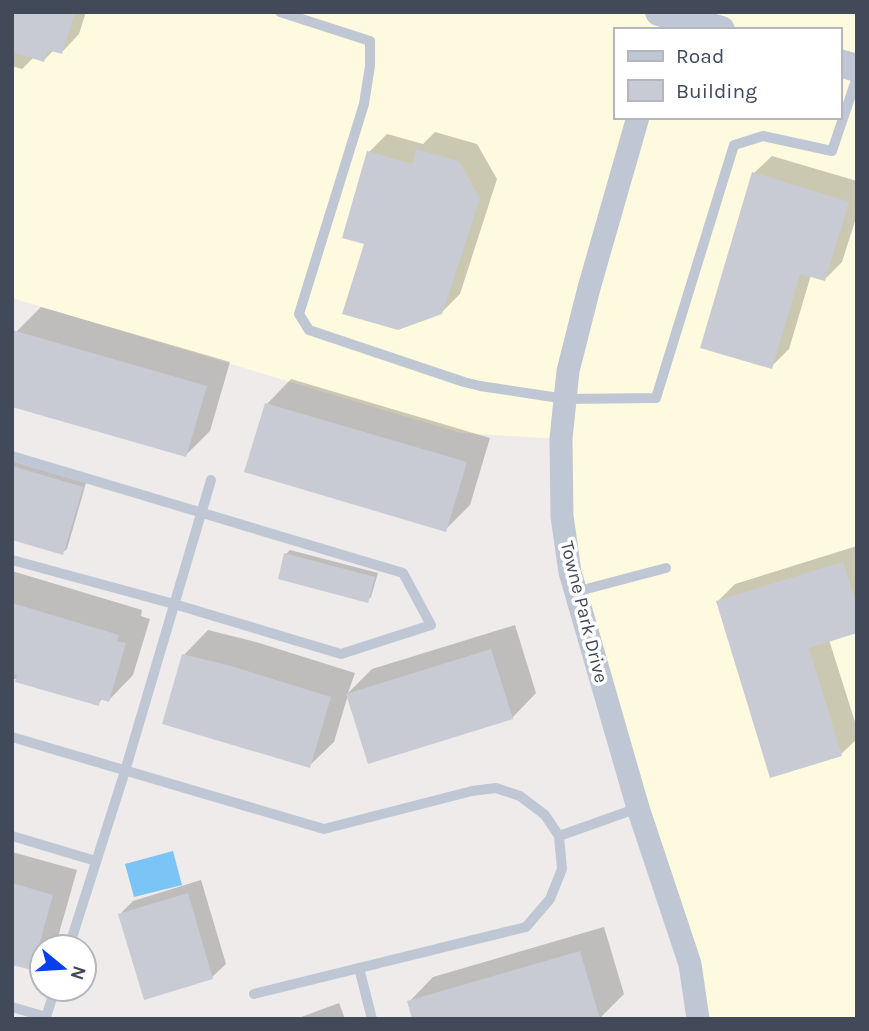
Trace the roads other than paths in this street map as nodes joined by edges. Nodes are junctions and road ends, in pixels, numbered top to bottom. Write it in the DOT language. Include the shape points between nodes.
graph roads {
  1 [pos="280,12"];
  2 [pos="664,17"];
  3 [pos="712,28"];
  4 [pos="857,77"];
  5 [pos="637,119"];
  6 [pos="566,399"];
  7 [pos="12,456"];
  8 [pos="211,480"];
  9 [pos="201,513"];
  10 [pos="12,560"];
  11 [pos="666,568"];
  12 [pos="575,592"];
  13 [pos="174,604"];
  14 [pos="12,737"];
  15 [pos="125,771"];
  16 [pos="638,808"];
  17 [pos="12,836"];
  18 [pos="559,836"];
  19 [pos="96,861"];
  20 [pos="73,933"];
  21 [pos="359,968"];
  22 [pos="254,995"];
  23 [pos="50,1003"];
  24 [pos="12,1007"];
  25 [pos="372,1019"];
  26 [pos="698,1019"];
  1 -- 6 [label="lane" via="370,41 364,104 299,314 309,330 464,382"];
  2 -- 3 [label="street"];
  4 -- 6 [label="lane" via="832,150 763,136 734,145 656,398"];
  5 -- 6 [label="street, Towne Park Drive" via="589,288 568,371"];
  6 -- 12 [label="street, Towne Park Drive" via="561,439 562,516"];
  7 -- 9 [label="lane"];
  8 -- 9 [label="lane"];
  9 -- 13 [label="lane"];
  9 -- 13 [label="lane" via="403,572 431,625 341,654"];
  10 -- 13 [label="lane"];
  11 -- 12 [label="lane"];
  12 -- 16 [label="street, Towne Park Drive"];
  13 -- 15 [label="lane"];
  14 -- 15 [label="lane"];
  15 -- 18 [label="lane" via="324,829 495,789 520,796 545,815"];
  15 -- 19 [label="lane"];
  16 -- 18 [label="lane"];
  16 -- 26 [label="street, Towne Park Drive" via="690,964"];
  17 -- 19 [label="lane"];
  18 -- 21 [label="lane" via="562,869 550,899 526,927"];
  19 -- 20 [label="lane"];
  21 -- 22 [label="lane"];
  21 -- 25 [label="lane"];
  23 -- 24 [label="lane" via="46,1017"];
}
